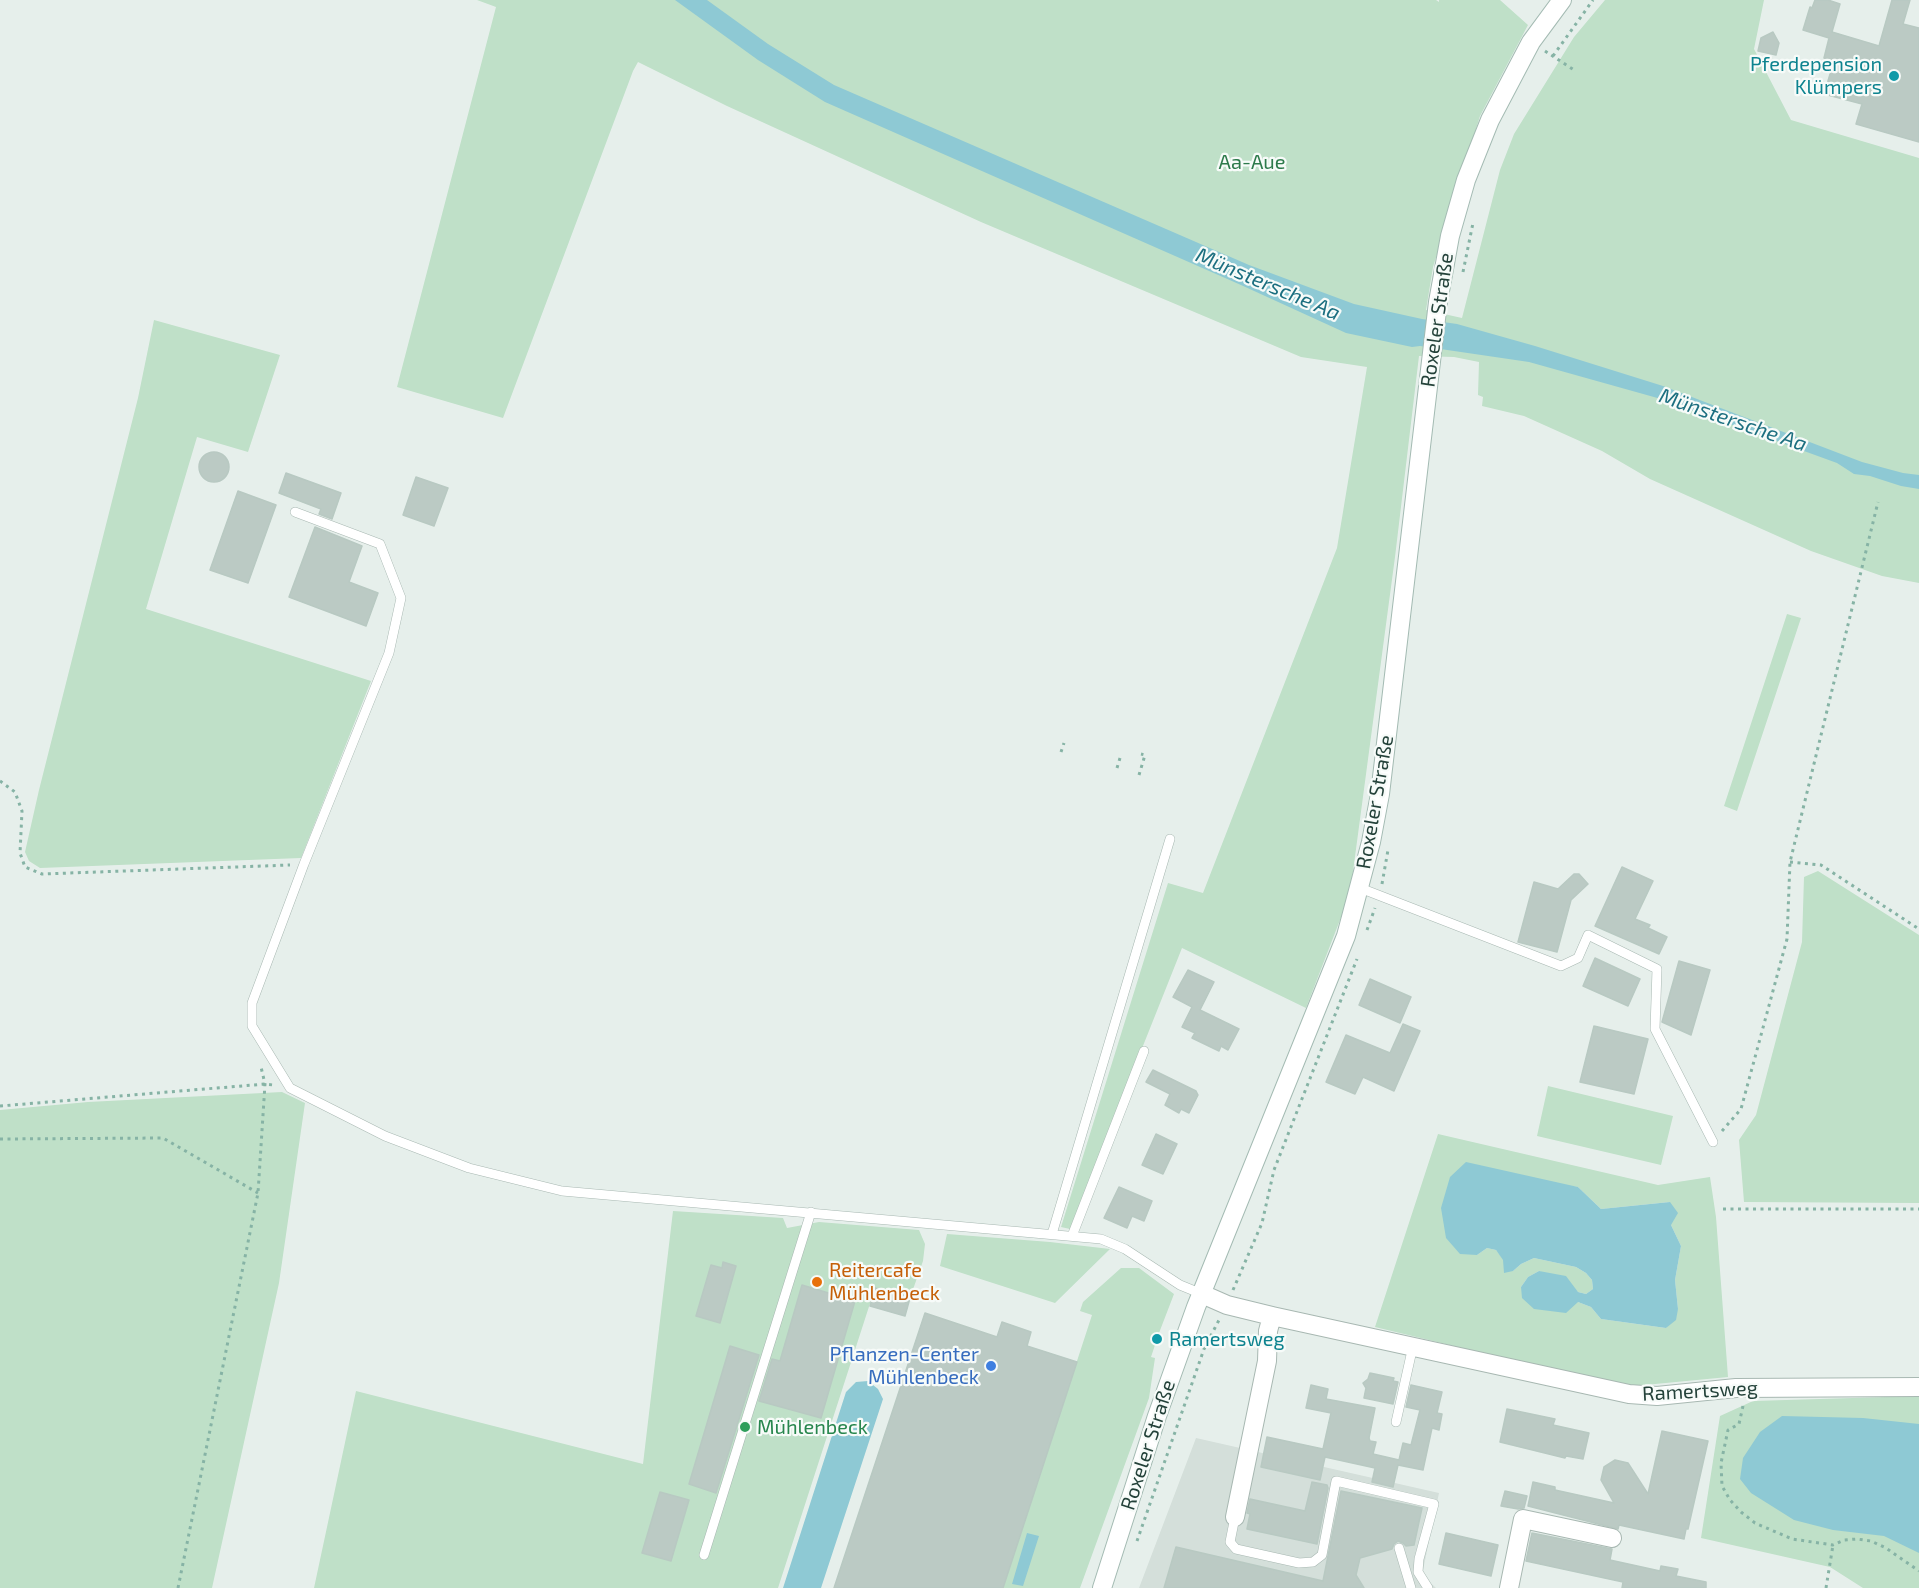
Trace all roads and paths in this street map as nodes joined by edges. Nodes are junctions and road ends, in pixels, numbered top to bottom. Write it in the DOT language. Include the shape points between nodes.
graph roads {
  1 [pos="1562,0"];
  2 [pos="1593,0"];
  3 [pos="1531,42"];
  4 [pos="1553,43"];
  5 [pos="1547,52"];
  6 [pos="1553,56"];
  7 [pos="1542,60"];
  8 [pos="1574,70"];
  9 [pos="1475,216"];
  10 [pos="1462,274"];
  11 [pos="1878,502"];
  12 [pos="295,512"];
  13 [pos="1064,743"];
  14 [pos="1061,752"];
  15 [pos="1141,754"];
  16 [pos="1120,758"];
  17 [pos="1117,768"];
  18 [pos="1139,775"];
  19 [pos="0,781"];
  20 [pos="1170,839"];
  21 [pos="1790,862"];
  22 [pos="304,864"];
  23 [pos="1360,888"];
  24 [pos="1919,928"];
  25 [pos="1144,1051"];
  26 [pos="265,1084"];
  27 [pos="290,1088"];
  28 [pos="0,1106"];
  29 [pos="0,1139"];
  30 [pos="1713,1142"];
  31 [pos="258,1193"];
  32 [pos="1723,1209"];
  33 [pos="1919,1209"];
  34 [pos="811,1212"];
  35 [pos="1052,1234"];
  36 [pos="1072,1236"];
  37 [pos="1202,1294"];
  38 [pos="1272,1316"];
  39 [pos="1413,1346"];
  40 [pos="1919,1387"];
  41 [pos="1736,1388"];
  42 [pos="1396,1422"];
  43 [pos="1235,1517"];
  44 [pos="1612,1538"];
  45 [pos="1833,1545"];
  46 [pos="1399,1548"];
  47 [pos="704,1555"];
  48 [pos="1919,1571"];
  49 [pos="178,1588"];
  50 [pos="1102,1588"];
  51 [pos="1411,1588"];
  52 [pos="1428,1588"];
  53 [pos="1509,1588"];
  54 [pos="1826,1588"];
  1 -- 3 [label="main road, Roxeler Straße"];
  2 -- 6 [label="path"];
  3 -- 5 [label="path"];
  3 -- 23 [label="main road, Roxeler Straße" via="1490,120 1466,180 1450,236 1430,364 1380,794"];
  4 -- 5 [label="path"];
  5 -- 6 [label="path"];
  5 -- 7 [label="path"];
  6 -- 8 [label="path"];
  9 -- 10 [label="path"];
  11 -- 21 [label="path"];
  12 -- 22 [label="lane" via="380,544 401,598 389,653"];
  13 -- 14 [label="path"];
  15 -- 18 [label="path" via="1145,755"];
  16 -- 17 [label="path"];
  19 -- 22 [label="path" via="15,792 21,811 20,854 25,867 42,874"];
  20 -- 35 [label="lane"];
  21 -- 24 [label="path" via="1821,865"];
  21 -- 30 [label="path" via="1787,939 1741,1108"];
  22 -- 27 [label="lane" via="252,1003 252,1026"];
  23 -- 30 [label="lane" via="1561,966 1578,958 1588,935 1657,969 1655,1029"];
  23 -- 37 [label="main road, Roxeler Straße" via="1329,983"];
  25 -- 36 [label="lane"];
  26 -- 27 [label="path"];
  26 -- 28 [label="path"];
  26 -- 31 [label="path"];
  27 -- 34 [label="lane" via="385,1136 469,1168 562,1191"];
  29 -- 31 [label="path" via="163,1138"];
  31 -- 49 [label="path"];
  32 -- 33 [label="path"];
  34 -- 35 [label="lane"];
  34 -- 47 [label="lane"];
  35 -- 36 [label="lane"];
  36 -- 37 [label="lane" via="1101,1239 1125,1249 1180,1285"];
  37 -- 38 [label="main road, Ramertsweg"];
  37 -- 50 [label="main road, Roxeler Straße" via="1157,1416"];
  38 -- 39 [label="main road, Ramertsweg"];
  38 -- 43 [label="main road" via="1267,1361"];
  39 -- 41 [label="main road, Ramertsweg" via="1629,1394 1657,1396"];
  39 -- 42 [label="lane"];
  40 -- 41 [label="main road, Ramertsweg"];
  41 -- 45 [label="path" via="1744,1396 1739,1424 1728,1430 1721,1463 1722,1486 1730,1500 1755,1523 1771,1531 1792,1539"];
  43 -- 52 [label="lane" via="1230,1542 1236,1549 1299,1563 1313,1562 1322,1555 1336,1481 1434,1504 1418,1572"];
  44 -- 53 [label="main road" via="1523,1519"];
  45 -- 48 [label="path" via="1850,1540 1871,1541"];
  45 -- 54 [label="path"];
  46 -- 51 [label="lane"];
}
